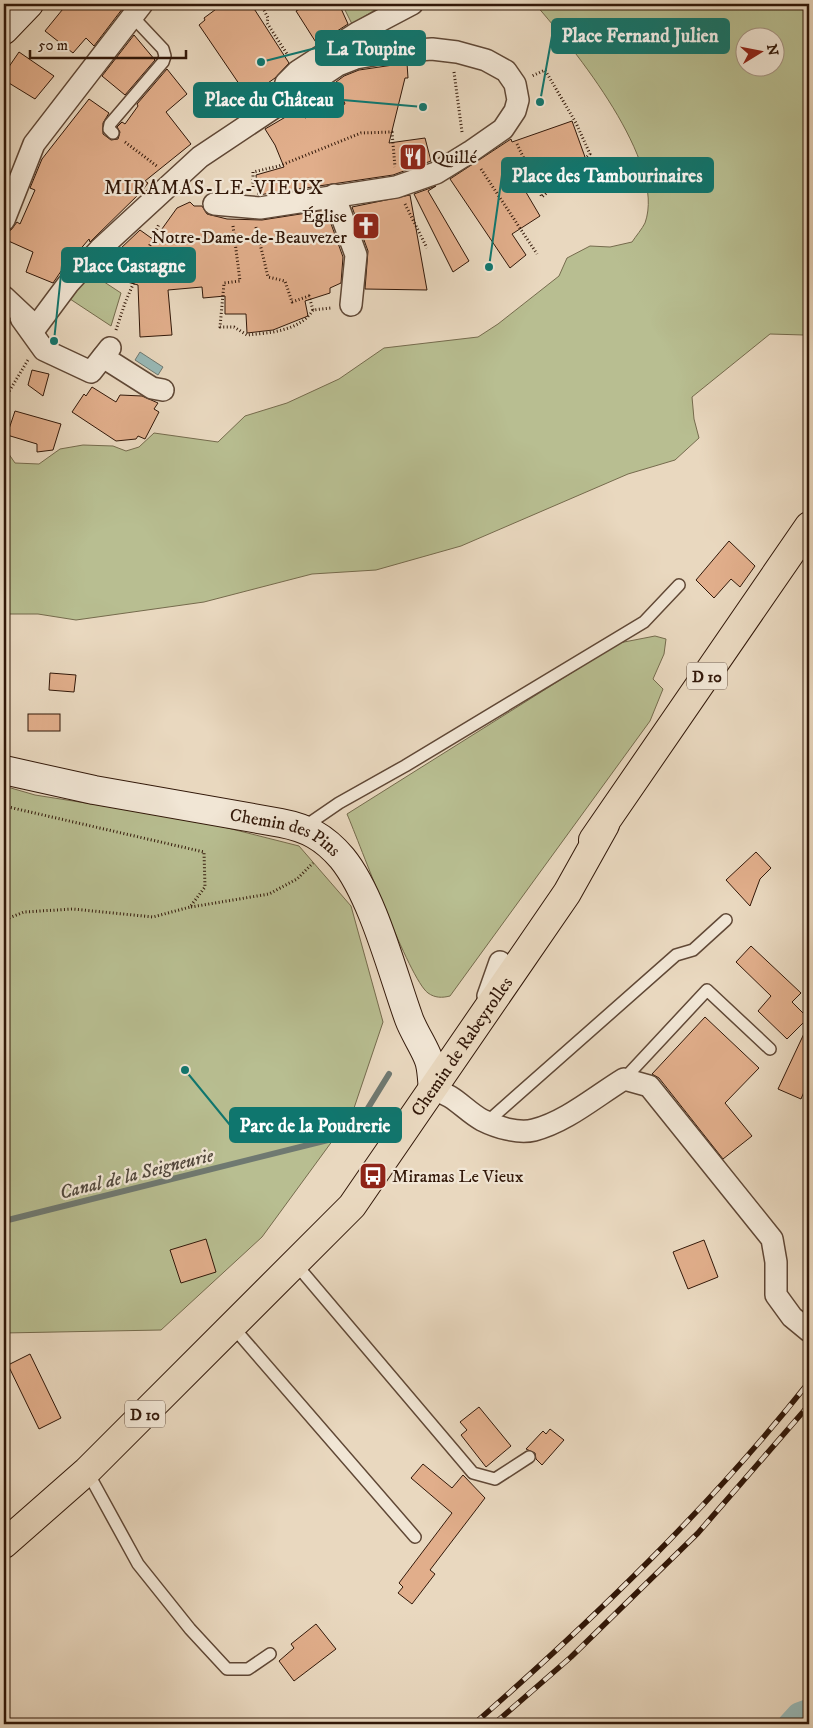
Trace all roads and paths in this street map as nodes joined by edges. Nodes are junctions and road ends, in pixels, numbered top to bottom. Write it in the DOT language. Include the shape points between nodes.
graph roads {
  1 [pos="29,4"];
  2 [pos="261,4"];
  3 [pos="412,4"];
  4 [pos="136,10"];
  5 [pos="4,30"];
  6 [pos="451,51"];
  7 [pos="298,72"];
  8 [pos="515,84"];
  9 [pos="280,103"];
  10 [pos="507,124"];
  11 [pos="113,133"];
  12 [pos="468,154"];
  13 [pos="253,172"];
  14 [pos="175,180"];
  15 [pos="396,187"];
  16 [pos="334,195"];
  17 [pos="232,205"];
  18 [pos="4,220"];
  19 [pos="161,220"];
  20 [pos="427,248"];
  21 [pos="537,254"];
  22 [pos="6,299"];
  23 [pos="351,305"];
  24 [pos="313,310"];
  25 [pos="37,334"];
  26 [pos="101,359"];
  27 [pos="163,390"];
  28 [pos="4,400"];
  29 [pos="809,526"];
  30 [pos="679,585"];
  31 [pos="4,770"];
  32 [pos="4,806"];
  33 [pos="605,825"];
  34 [pos="304,828"];
  35 [pos="329,845"];
  36 [pos="190,907"];
  37 [pos="4,920"];
  38 [pos="726,920"];
  39 [pos="770,1049"];
  40 [pos="430,1079"];
  41 [pos="624,1079"];
  42 [pos="486,1122"];
  43 [pos="290,1267"];
  44 [pos="233,1327"];
  45 [pos="809,1331"];
  46 [pos="529,1457"];
  47 [pos="87,1471"];
  48 [pos="415,1537"];
  49 [pos="4,1544"];
  50 [pos="270,1654"];
  1 -- 5 [label="street"];
  2 -- 7 [label="path" via="267,23"];
  3 -- 7 [label="street" via="357,33"];
  4 -- 11 [label="lane" via="165,56 110,124 109,129"];
  4 -- 18 [label="street" via="34,144"];
  6 -- 8 [label="street" via="486,60 506,70"];
  6 -- 9 [label="street" via="432,48 356,58 338,65"];
  6 -- 12 [label="path"];
  7 -- 9 [label="street" via="286,83"];
  8 -- 10 [label="street" via="518,100"];
  8 -- 10 [label="path" via="545,70 590,154 542,197"];
  9 -- 14 [label="street" via="200,157"];
  10 -- 12 [label="street"];
  11 -- 14 [label="path"];
  12 -- 15 [label="street" via="436,173"];
  12 -- 21 [label="path"];
  13 -- 15 [label="path" via="279,166 362,133 392,132"];
  14 -- 25 [label="street" via="100,249 68,284"];
  15 -- 16 [label="street"];
  15 -- 20 [label="path"];
  16 -- 17 [label="street" via="260,208"];
  16 -- 23 [label="street" via="356,254"];
  17 -- 24 [label="path" via="268,277 285,281 292,302 309,296"];
  17 -- 24 [label="path" via="240,281 224,283 220,327 234,326 247,335 278,332 309,316"];
  19 -- 26 [label="path"];
  22 -- 25 [label="street"];
  23 -- 24 [label="path"];
  25 -- 26 [label="street" via="44,350"];
  25 -- 28 [label="path"];
  26 -- 27 [label="street" via="152,388"];
  29 -- 33 [label="main road, Chemin de Rabeyrolles / D 10"];
  30 -- 34 [label="lane" via="644,622 339,803"];
  31 -- 34 [label="street, Chemin des Pins" via="94,790"];
  32 -- 36 [label="path" via="204,852 204,887"];
  33 -- 40 [label="main road, Chemin de Rabeyrolles / D 10" via="567,893"];
  33 -- 40 [label="main road, Chemin de Rabeyrolles / D 10" via="556,884 500,962"];
  34 -- 35 [label="street, Chemin des Pins"];
  35 -- 36 [label="path" via="297,879 270,894"];
  35 -- 40 [label="street, Chemin des Pins" via="354,876 368,904"];
  36 -- 37 [label="path" via="153,917 73,909 24,912"];
  38 -- 42 [label="lane" via="693,950 676,955"];
  39 -- 41 [label="lane" via="707,990"];
  40 -- 42 [label="street"];
  40 -- 43 [label="main road, Chemin de Rabeyrolles / D 10"];
  40 -- 43 [label="main road, Chemin de Rabeyrolles / D 10" via="352,1206"];
  41 -- 42 [label="street" via="563,1117 533,1130 502,1128"];
  41 -- 45 [label="street" via="649,1086 772,1238 776,1295 792,1317"];
  43 -- 44 [label="main road, Chemin de Rabeyrolles / D 10"];
  43 -- 46 [label="lane" via="472,1473 495,1478"];
  44 -- 47 [label="main road, Chemin de Rabeyrolles / D 10"];
  44 -- 48 [label="lane"];
  47 -- 49 [label="main road, Chemin de Rabeyrolles / D 10"];
  47 -- 50 [label="lane" via="138,1564 227,1669 248,1669"];
}
